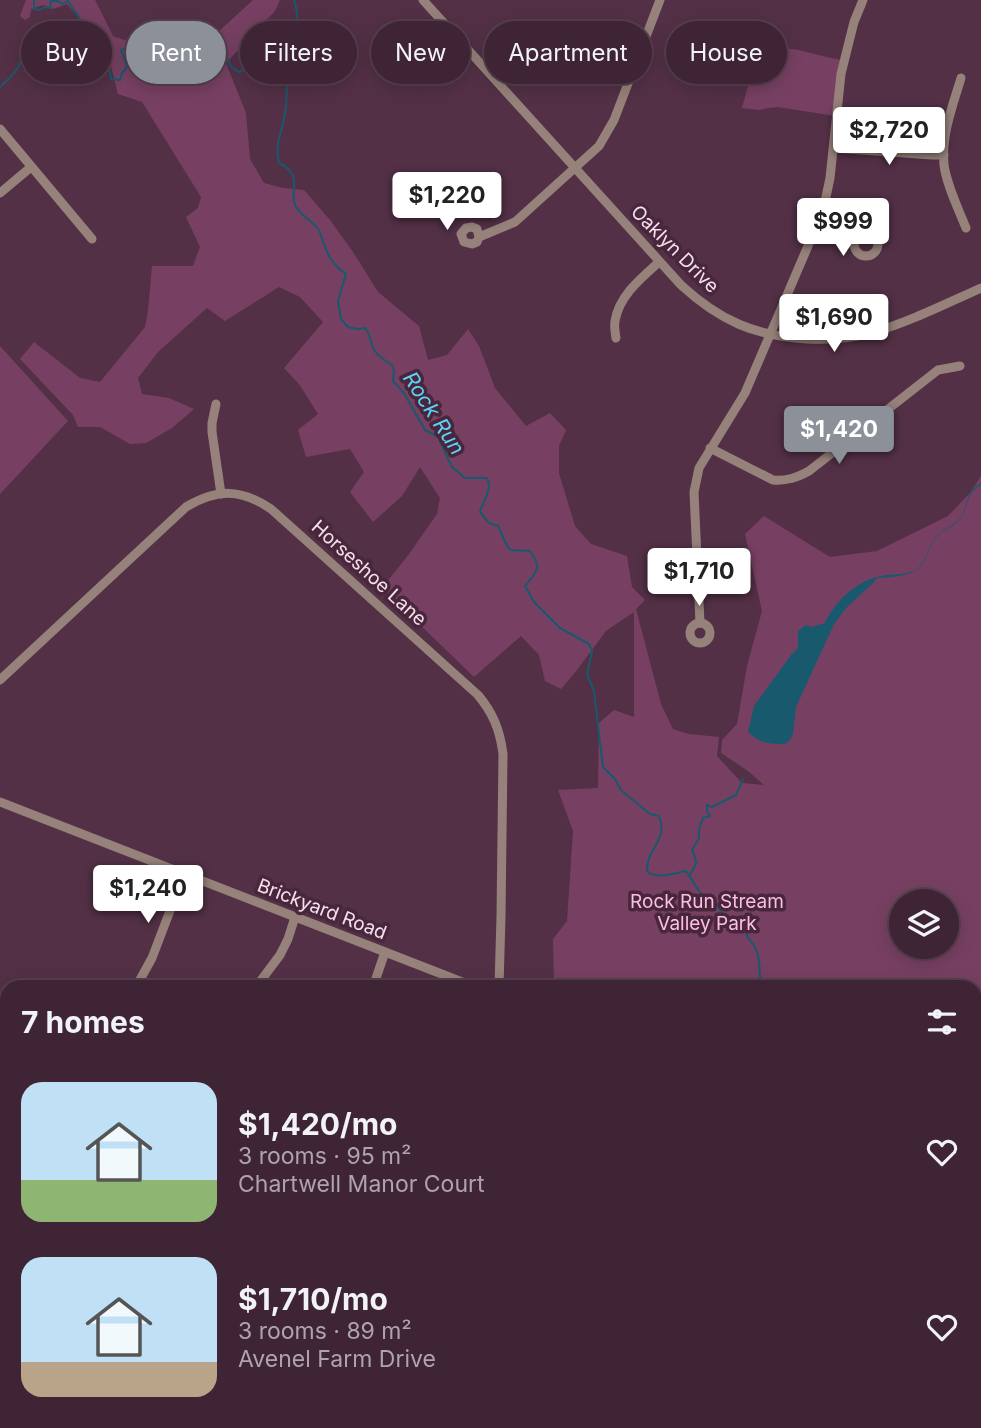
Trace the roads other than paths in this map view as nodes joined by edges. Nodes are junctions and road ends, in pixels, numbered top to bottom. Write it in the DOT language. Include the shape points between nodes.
graph roads {
  1 [pos="423,0"];
  2 [pos="660,0"];
  3 [pos="863,0"];
  4 [pos="961,78"];
  5 [pos="0,129"];
  6 [pos="834,148"];
  7 [pos="944,155"];
  8 [pos="32,167"];
  9 [pos="575,169"];
  10 [pos="0,193"];
  11 [pos="816,228"];
  12 [pos="966,228"];
  13 [pos="479,237"];
  14 [pos="92,239"];
  15 [pos="854,242"];
  16 [pos="659,262"];
  17 [pos="981,289"];
  18 [pos="770,335"];
  19 [pos="616,338"];
  20 [pos="960,366"];
  21 [pos="216,404"];
  22 [pos="710,448"];
  23 [pos="220,494"];
  24 [pos="699,623"];
  25 [pos="0,680"];
  26 [pos="0,802"];
  27 [pos="184,874"];
  28 [pos="295,917"];
  29 [pos="385,952"];
  30 [pos="140,980"];
  31 [pos="261,980"];
  32 [pos="375,980"];
  33 [pos="457,980"];
  34 [pos="499,980"];
  1 -- 9 [label="street, Oaklyn Drive"];
  2 -- 9 [label="street" via="610,127 599,146"];
  3 -- 6 [label="street" via="841,74"];
  4 -- 7 [label="street"];
  5 -- 8 [label="street"];
  6 -- 7 [label="street"];
  6 -- 11 [label="street" via="829,190"];
  7 -- 12 [label="street" via="949,185"];
  8 -- 10 [label="street"];
  8 -- 14 [label="street"];
  9 -- 13 [label="street" via="515,222"];
  9 -- 16 [label="street, Oaklyn Drive"];
  11 -- 15 [label="street"];
  11 -- 18 [label="street"];
  16 -- 18 [label="street, Oaklyn Drive" via="714,312"];
  16 -- 19 [label="street" via="621,303"];
  17 -- 18 [label="street, Oaklyn Drive" via="869,334 824,340"];
  18 -- 22 [label="street" via="745,393"];
  20 -- 22 [label="street" via="938,370 794,479 773,480"];
  21 -- 23 [label="street" via="212,432"];
  22 -- 24 [label="street" via="699,468 694,492"];
  23 -- 25 [label="street, Horseshoe Lane" via="186,507"];
  23 -- 34 [label="street, Horseshoe Lane" via="242,494 271,509 478,695 493,715 503,754"];
  26 -- 27 [label="street, Brickyard Road"];
  27 -- 28 [label="street, Brickyard Road"];
  27 -- 30 [label="street"];
  28 -- 29 [label="street, Brickyard Road"];
  28 -- 31 [label="street" via="280,956"];
  29 -- 32 [label="street"];
  29 -- 33 [label="street, Brickyard Road"];
}
